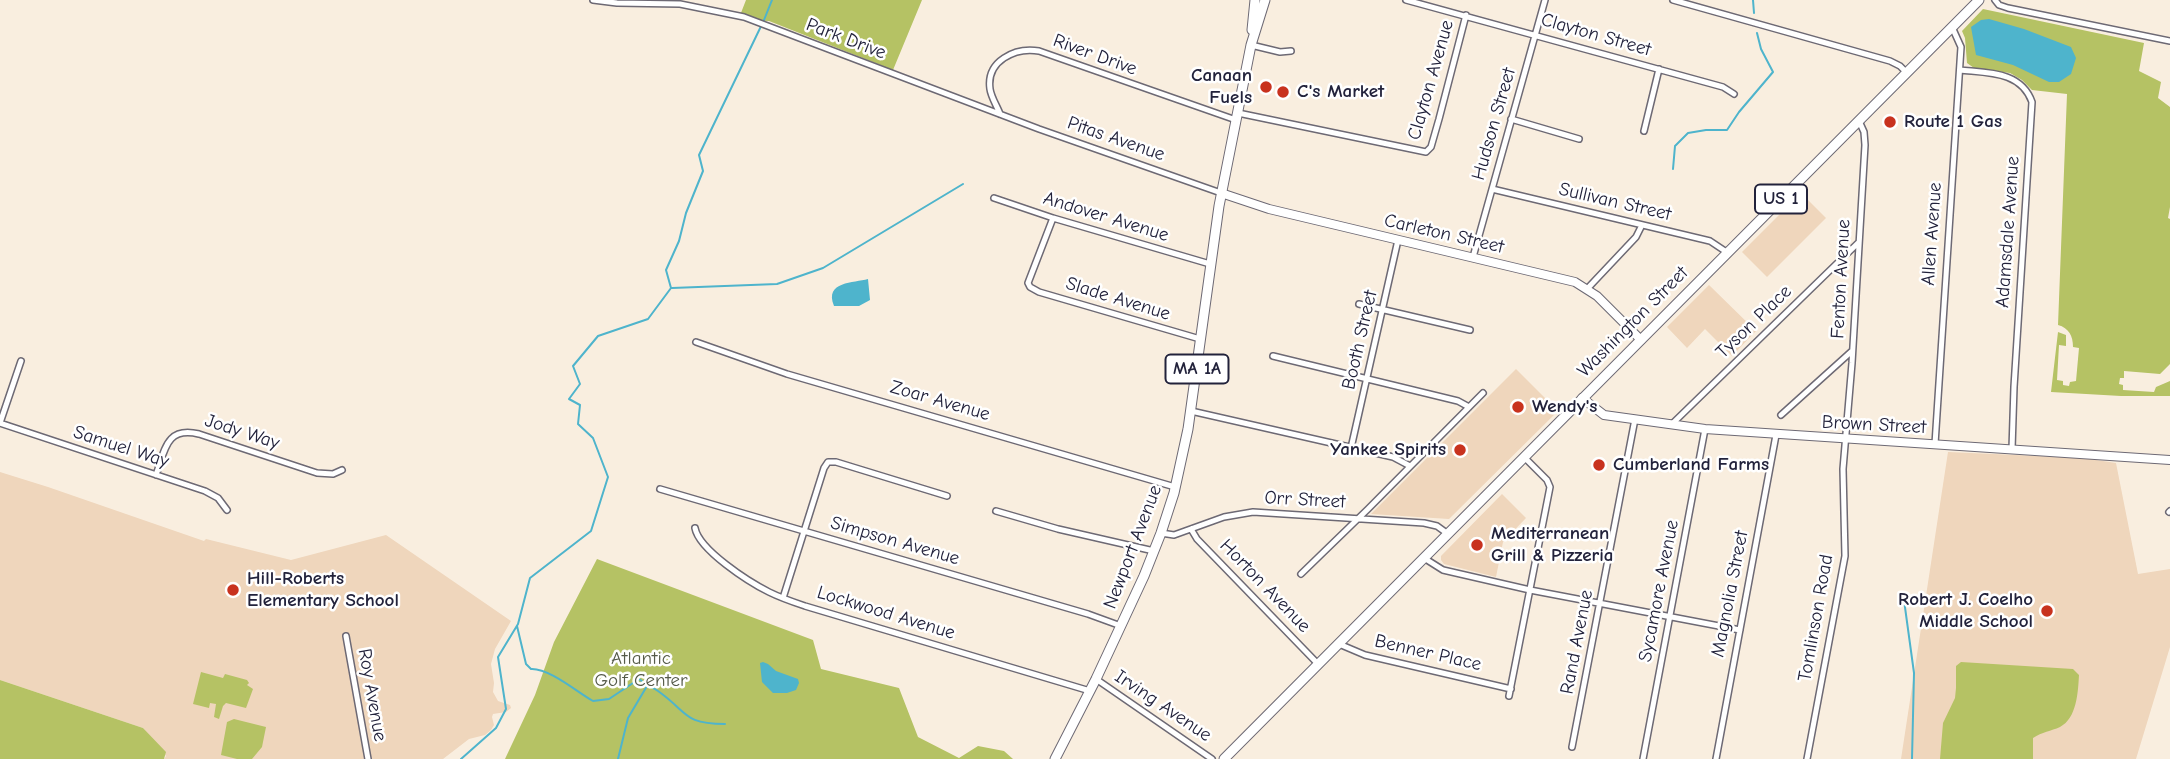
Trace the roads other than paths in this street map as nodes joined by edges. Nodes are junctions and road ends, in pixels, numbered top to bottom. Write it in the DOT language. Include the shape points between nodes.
graph roads {
  1 [pos="593,0"];
  2 [pos="1255,0"];
  3 [pos="1265,0"];
  4 [pos="1406,0"];
  5 [pos="1545,0"];
  6 [pos="1674,0"];
  7 [pos="1707,0"];
  8 [pos="1979,0"];
  9 [pos="1994,0"];
  10 [pos="680,2"];
  11 [pos="1705,9"];
  12 [pos="1466,15"];
  13 [pos="1952,27"];
  14 [pos="1536,34"];
  15 [pos="2170,41"];
  16 [pos="1251,46"];
  17 [pos="1291,51"];
  18 [pos="1659,69"];
  19 [pos="1960,70"];
  20 [pos="1908,73"];
  21 [pos="1734,94"];
  22 [pos="1000,114"];
  23 [pos="1237,117"];
  24 [pos="1511,119"];
  25 [pos="1859,121"];
  26 [pos="1644,131"];
  27 [pos="1579,139"];
  28 [pos="1492,189"];
  29 [pos="1222,193"];
  30 [pos="994,198"];
  31 [pos="1052,218"];
  32 [pos="1642,225"];
  33 [pos="1398,240"];
  34 [pos="1858,243"];
  35 [pos="1728,253"];
  36 [pos="1473,257"];
  37 [pos="1210,264"];
  38 [pos="1587,289"];
  39 [pos="1359,304"];
  40 [pos="1383,310"];
  41 [pos="1470,330"];
  42 [pos="1200,339"];
  43 [pos="1641,340"];
  44 [pos="696,342"];
  45 [pos="1852,351"];
  46 [pos="1273,356"];
  47 [pos="21,361"];
  48 [pos="1367,379"];
  49 [pos="1483,393"];
  50 [pos="1583,398"];
  51 [pos="1469,407"];
  52 [pos="1191,411"];
  53 [pos="1780,415"];
  54 [pos="1635,419"];
  55 [pos="0,423"];
  56 [pos="1672,424"];
  57 [pos="1705,429"];
  58 [pos="1776,435"];
  59 [pos="1846,439"];
  60 [pos="1935,444"];
  61 [pos="1351,448"];
  62 [pos="2012,449"];
  63 [pos="1524,457"];
  64 [pos="2170,460"];
  65 [pos="1410,466"];
  66 [pos="342,470"];
  67 [pos="156,475"];
  68 [pos="1175,487"];
  69 [pos="660,489"];
  70 [pos="947,496"];
  71 [pos="227,510"];
  72 [pos="996,511"];
  73 [pos="1358,519"];
  74 [pos="695,528"];
  75 [pos="1191,529"];
  76 [pos="804,531"];
  77 [pos="1161,533"];
  78 [pos="1448,534"];
  79 [pos="1154,551"];
  80 [pos="1424,558"];
  81 [pos="1301,574"];
  82 [pos="1530,590"];
  83 [pos="783,598"];
  84 [pos="1601,603"];
  85 [pos="1670,616"];
  86 [pos="1121,626"];
  87 [pos="1740,630"];
  88 [pos="346,636"];
  89 [pos="1339,644"];
  90 [pos="1318,664"];
  91 [pos="1096,679"];
  92 [pos="1511,688"];
  93 [pos="1090,691"];
  94 [pos="1509,696"];
  95 [pos="1572,747"];
  96 [pos="368,759"];
  97 [pos="1055,759"];
  98 [pos="1212,759"];
  99 [pos="1224,759"];
  100 [pos="1643,759"];
  101 [pos="1716,759"];
  102 [pos="1807,759"];
  1 -- 10 [label="street, Park Drive"];
  2 -- 16 [label="main road, Newport Avenue / MA 1A"];
  3 -- 16 [label="main road, Newport Avenue / MA 1A"];
  4 -- 12 [label="street, Clayton Street"];
  5 -- 14 [label="street, Hudson Street"];
  6 -- 11 [label="street"];
  7 -- 11 [label="street"];
  8 -- 13 [label="main road, Washington Street / US 1"];
  9 -- 15 [label="street" via="2012,9"];
  10 -- 22 [label="street, Park Drive" via="744,17"];
  11 -- 20 [label="street" via="1890,61"];
  12 -- 14 [label="street, Clayton Street"];
  12 -- 23 [label="street, Clayton Avenue" via="1426,152"];
  13 -- 19 [label="street, Allen Avenue" via="1961,47"];
  13 -- 20 [label="main road, Washington Street / US 1"];
  14 -- 18 [label="street, Clayton Street"];
  14 -- 24 [label="street, Hudson Street"];
  16 -- 17 [label="street"];
  16 -- 23 [label="main road, Newport Avenue / MA 1A"];
  18 -- 21 [label="street, Clayton Street"];
  18 -- 26 [label="street"];
  19 -- 60 [label="street, Allen Avenue"];
  19 -- 62 [label="street, Adamsdale Avenue" via="2011,78 2021,84 2032,102"];
  20 -- 25 [label="main road, Washington Street / US 1"];
  22 -- 23 [label="street, River Drive" via="989,76 1008,54 1028,50"];
  22 -- 29 [label="street, Pitas Avenue"];
  23 -- 29 [label="main road, Newport Avenue / MA 1A"];
  24 -- 27 [label="street"];
  24 -- 28 [label="street, Hudson Street"];
  25 -- 34 [label="street, Fenton Avenue" via="1865,145"];
  25 -- 35 [label="main road, Washington Street / US 1"];
  28 -- 32 [label="street, Sullivan Street"];
  28 -- 36 [label="street, Hudson Street"];
  29 -- 33 [label="street, Carleton Street"];
  29 -- 37 [label="main road, Newport Avenue / MA 1A"];
  30 -- 31 [label="street, Andover Avenue"];
  31 -- 37 [label="street, Andover Avenue"];
  31 -- 42 [label="street, Slade Avenue" via="1028,285"];
  32 -- 35 [label="street, Sullivan Street" via="1715,242"];
  32 -- 38 [label="street"];
  33 -- 36 [label="street, Carleton Street"];
  33 -- 40 [label="street, Booth Street"];
  34 -- 45 [label="street, Fenton Avenue"];
  34 -- 56 [label="street, Tyson Place"];
  35 -- 43 [label="main road, Washington Street / US 1"];
  36 -- 38 [label="street, Carleton Street"];
  37 -- 42 [label="main road, Newport Avenue / MA 1A"];
  38 -- 43 [label="street, Carleton Street"];
  39 -- 40 [label="street"];
  40 -- 41 [label="street"];
  40 -- 48 [label="street, Booth Street"];
  42 -- 52 [label="main road, Newport Avenue / MA 1A"];
  43 -- 50 [label="main road, Washington Street / US 1"];
  44 -- 68 [label="street, Zoar Avenue" via="787,374"];
  45 -- 53 [label="street"];
  45 -- 59 [label="street, Fenton Avenue"];
  46 -- 48 [label="street"];
  47 -- 55 [label="street"];
  48 -- 51 [label="street"];
  48 -- 61 [label="street, Booth Street"];
  49 -- 51 [label="street"];
  50 -- 54 [label="street, Brown Street" via="1604,415"];
  50 -- 63 [label="main road, Washington Street / US 1"];
  51 -- 65 [label="street"];
  52 -- 61 [label="street"];
  52 -- 68 [label="main road, Newport Avenue / MA 1A"];
  54 -- 56 [label="street, Brown Street"];
  54 -- 84 [label="street, Rand Avenue"];
  55 -- 67 [label="street, Samuel Way"];
  56 -- 57 [label="street, Brown Street"];
  57 -- 58 [label="street, Brown Street"];
  57 -- 85 [label="street, Sycamore Avenue"];
  58 -- 59 [label="street, Brown Street"];
  58 -- 87 [label="street, Magnolia Street"];
  59 -- 60 [label="street, Brown Street"];
  59 -- 102 [label="street, Tomlinson Road" via="1845,556"];
  60 -- 62 [label="street, Brown Street"];
  61 -- 65 [label="street"];
  62 -- 64 [label="street, Brown Street"];
  63 -- 78 [label="main road, Washington Street / US 1"];
  63 -- 82 [label="street" via="1550,487"];
  65 -- 73 [label="street"];
  66 -- 67 [label="street, Jody Way" via="317,473 182,432 168,442"];
  67 -- 71 [label="street, Samuel Way" via="212,494"];
  68 -- 77 [label="main road, Newport Avenue / MA 1A"];
  69 -- 76 [label="street, Simpson Avenue"];
  70 -- 76 [label="street" via="828,463"];
  72 -- 79 [label="street"];
  73 -- 75 [label="street, Orr Street" via="1254,513 1224,517"];
  73 -- 78 [label="street, Orr Street" via="1424,523"];
  73 -- 81 [label="street"];
  74 -- 83 [label="street, Lockwood Avenue" via="719,558"];
  75 -- 77 [label="street, Orr Street" via="1174,535"];
  75 -- 90 [label="street, Horton Avenue"];
  76 -- 83 [label="street"];
  76 -- 86 [label="street, Simpson Avenue"];
  77 -- 79 [label="main road, Newport Avenue / MA 1A"];
  78 -- 80 [label="main road, Washington Street / US 1"];
  79 -- 86 [label="main road, Newport Avenue / MA 1A"];
  80 -- 82 [label="street" via="1443,570"];
  80 -- 89 [label="main road, Washington Street / US 1"];
  82 -- 84 [label="street"];
  82 -- 92 [label="street"];
  83 -- 93 [label="street, Lockwood Avenue"];
  84 -- 85 [label="street"];
  84 -- 95 [label="street, Rand Avenue"];
  85 -- 87 [label="street"];
  85 -- 100 [label="street, Sycamore Avenue"];
  86 -- 91 [label="main road, Newport Avenue / MA 1A"];
  87 -- 101 [label="street, Magnolia Street"];
  88 -- 96 [label="street, Roy Avenue"];
  89 -- 90 [label="main road, Washington Street / US 1"];
  89 -- 92 [label="street, Benner Place" via="1365,655"];
  90 -- 99 [label="main road, Washington Street / US 1"];
  91 -- 93 [label="main road, Newport Avenue / MA 1A"];
  91 -- 98 [label="street, Irving Avenue"];
  92 -- 94 [label="street"];
  93 -- 97 [label="main road, Newport Avenue / MA 1A"];
}
